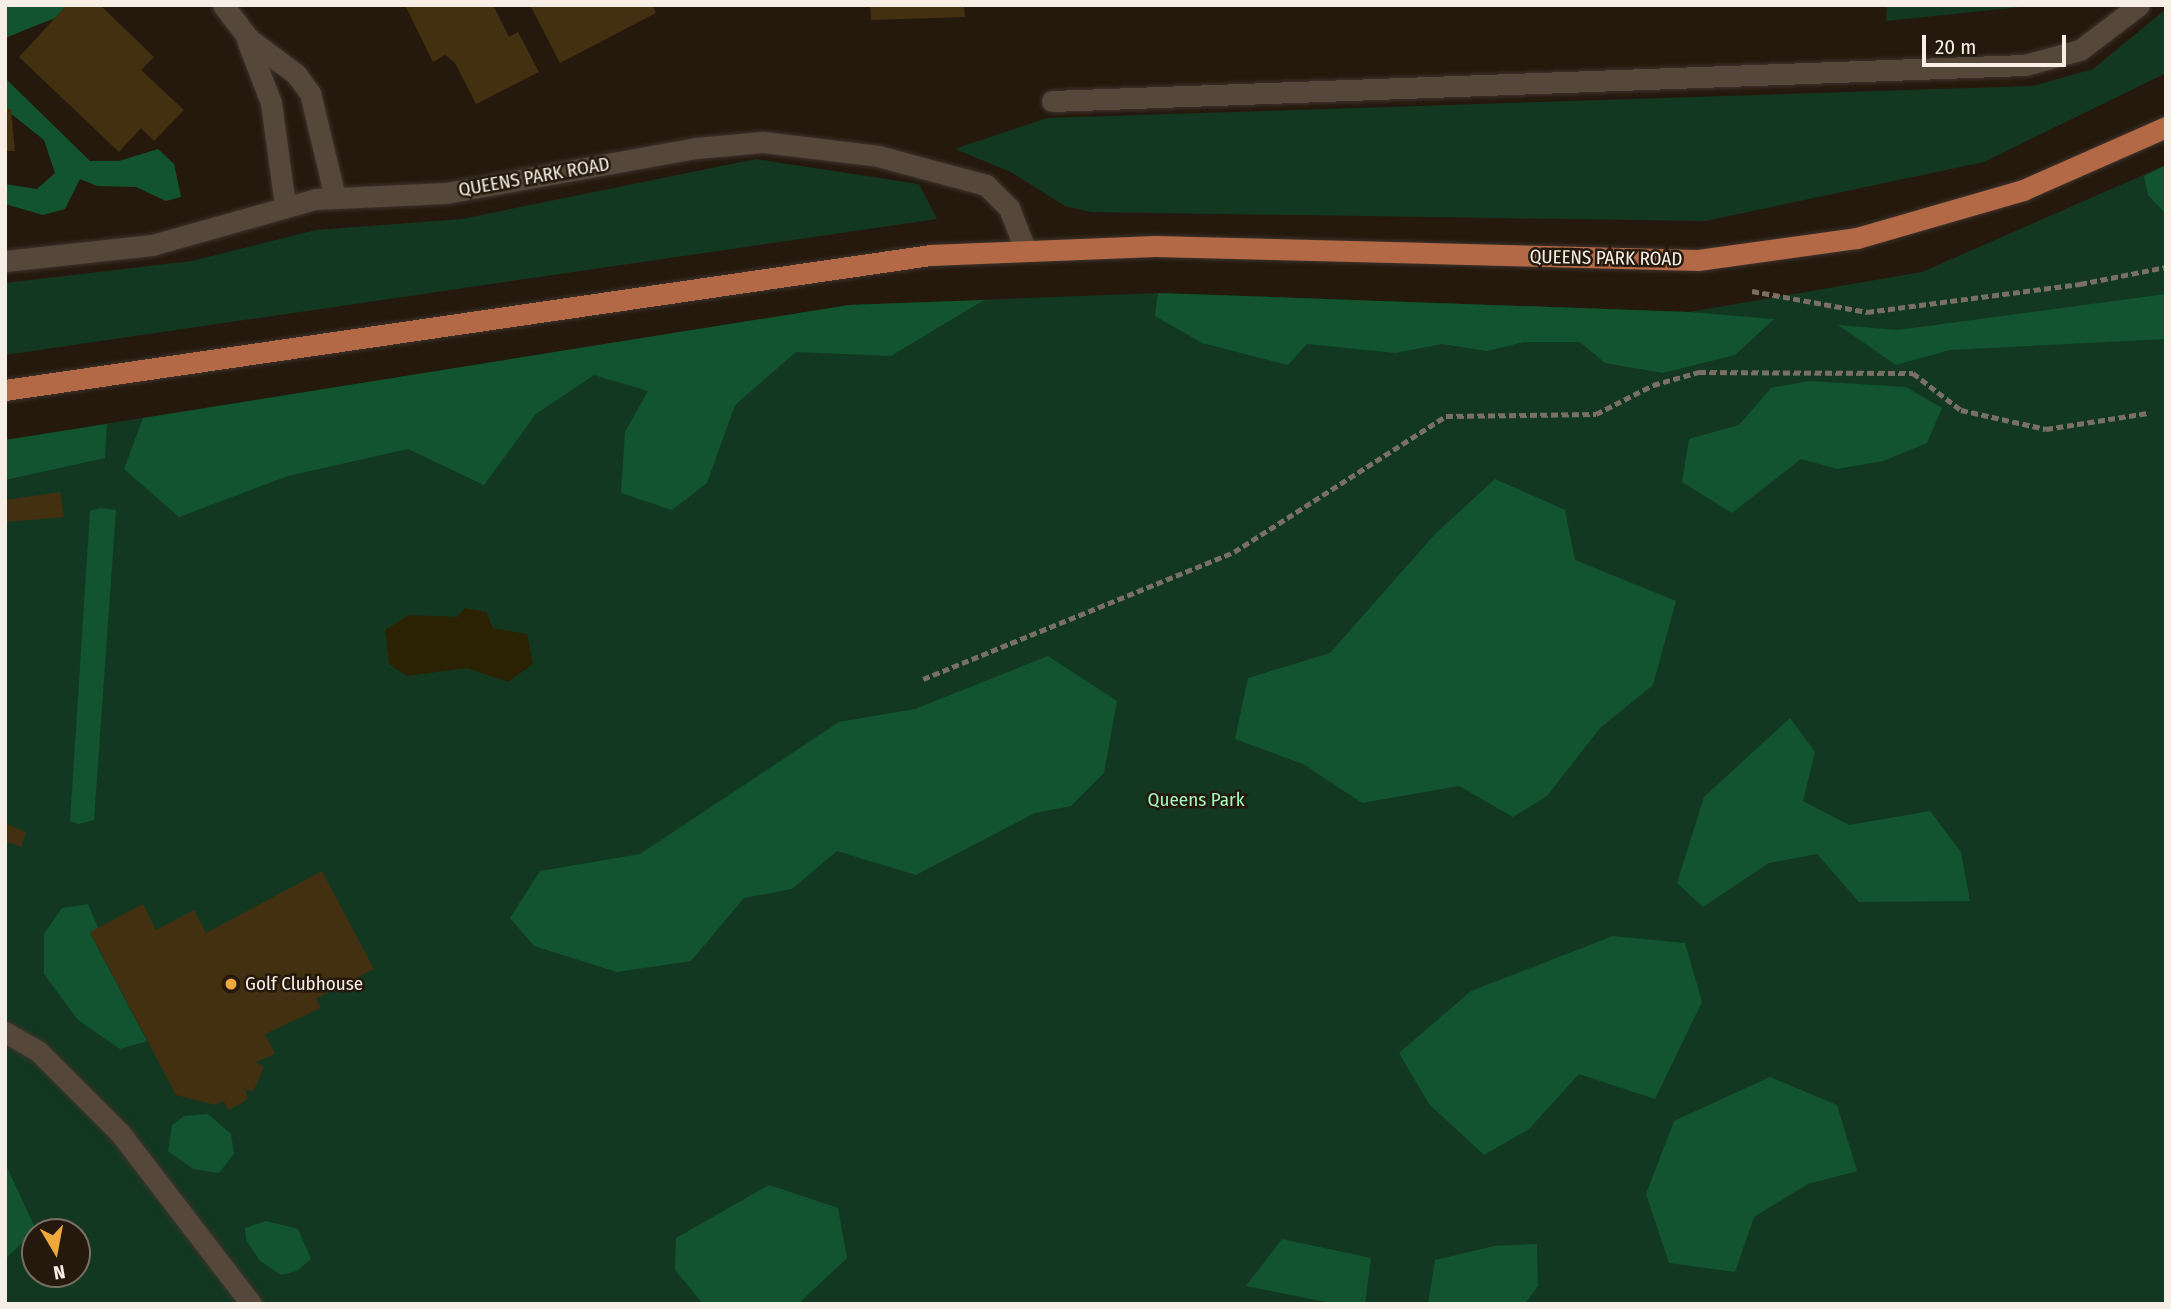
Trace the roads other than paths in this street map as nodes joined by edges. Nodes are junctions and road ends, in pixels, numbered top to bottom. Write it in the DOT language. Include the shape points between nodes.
graph roads {
  1 [pos="223,5"];
  2 [pos="2139,5"];
  3 [pos="243,32"];
  4 [pos="1052,101"];
  5 [pos="2166,127"];
  6 [pos="335,197"];
  7 [pos="285,205"];
  8 [pos="1025,249"];
  9 [pos="5,261"];
  10 [pos="5,390"];
  11 [pos="5,1032"];
  12 [pos="251,1304"];
  1 -- 3 [label="street"];
  2 -- 4 [label="street" via="2080,50 2025,65"];
  3 -- 6 [label="street" via="296,75 310,93"];
  3 -- 7 [label="street" via="271,103"];
  5 -- 8 [label="main road, QUEENS PARK ROAD" via="2022,190 1857,238 1698,260 1155,246"];
  6 -- 7 [label="street, QUEENS PARK ROAD"];
  6 -- 8 [label="street, QUEENS PARK ROAD" via="446,193 695,148 784,142 891,159 986,185 1006,202"];
  7 -- 9 [label="street, QUEENS PARK ROAD" via="152,245"];
  8 -- 10 [label="main road, QUEENS PARK ROAD" via="846,265"];
  11 -- 12 [label="street" via="38,1051 120,1133"];
}
